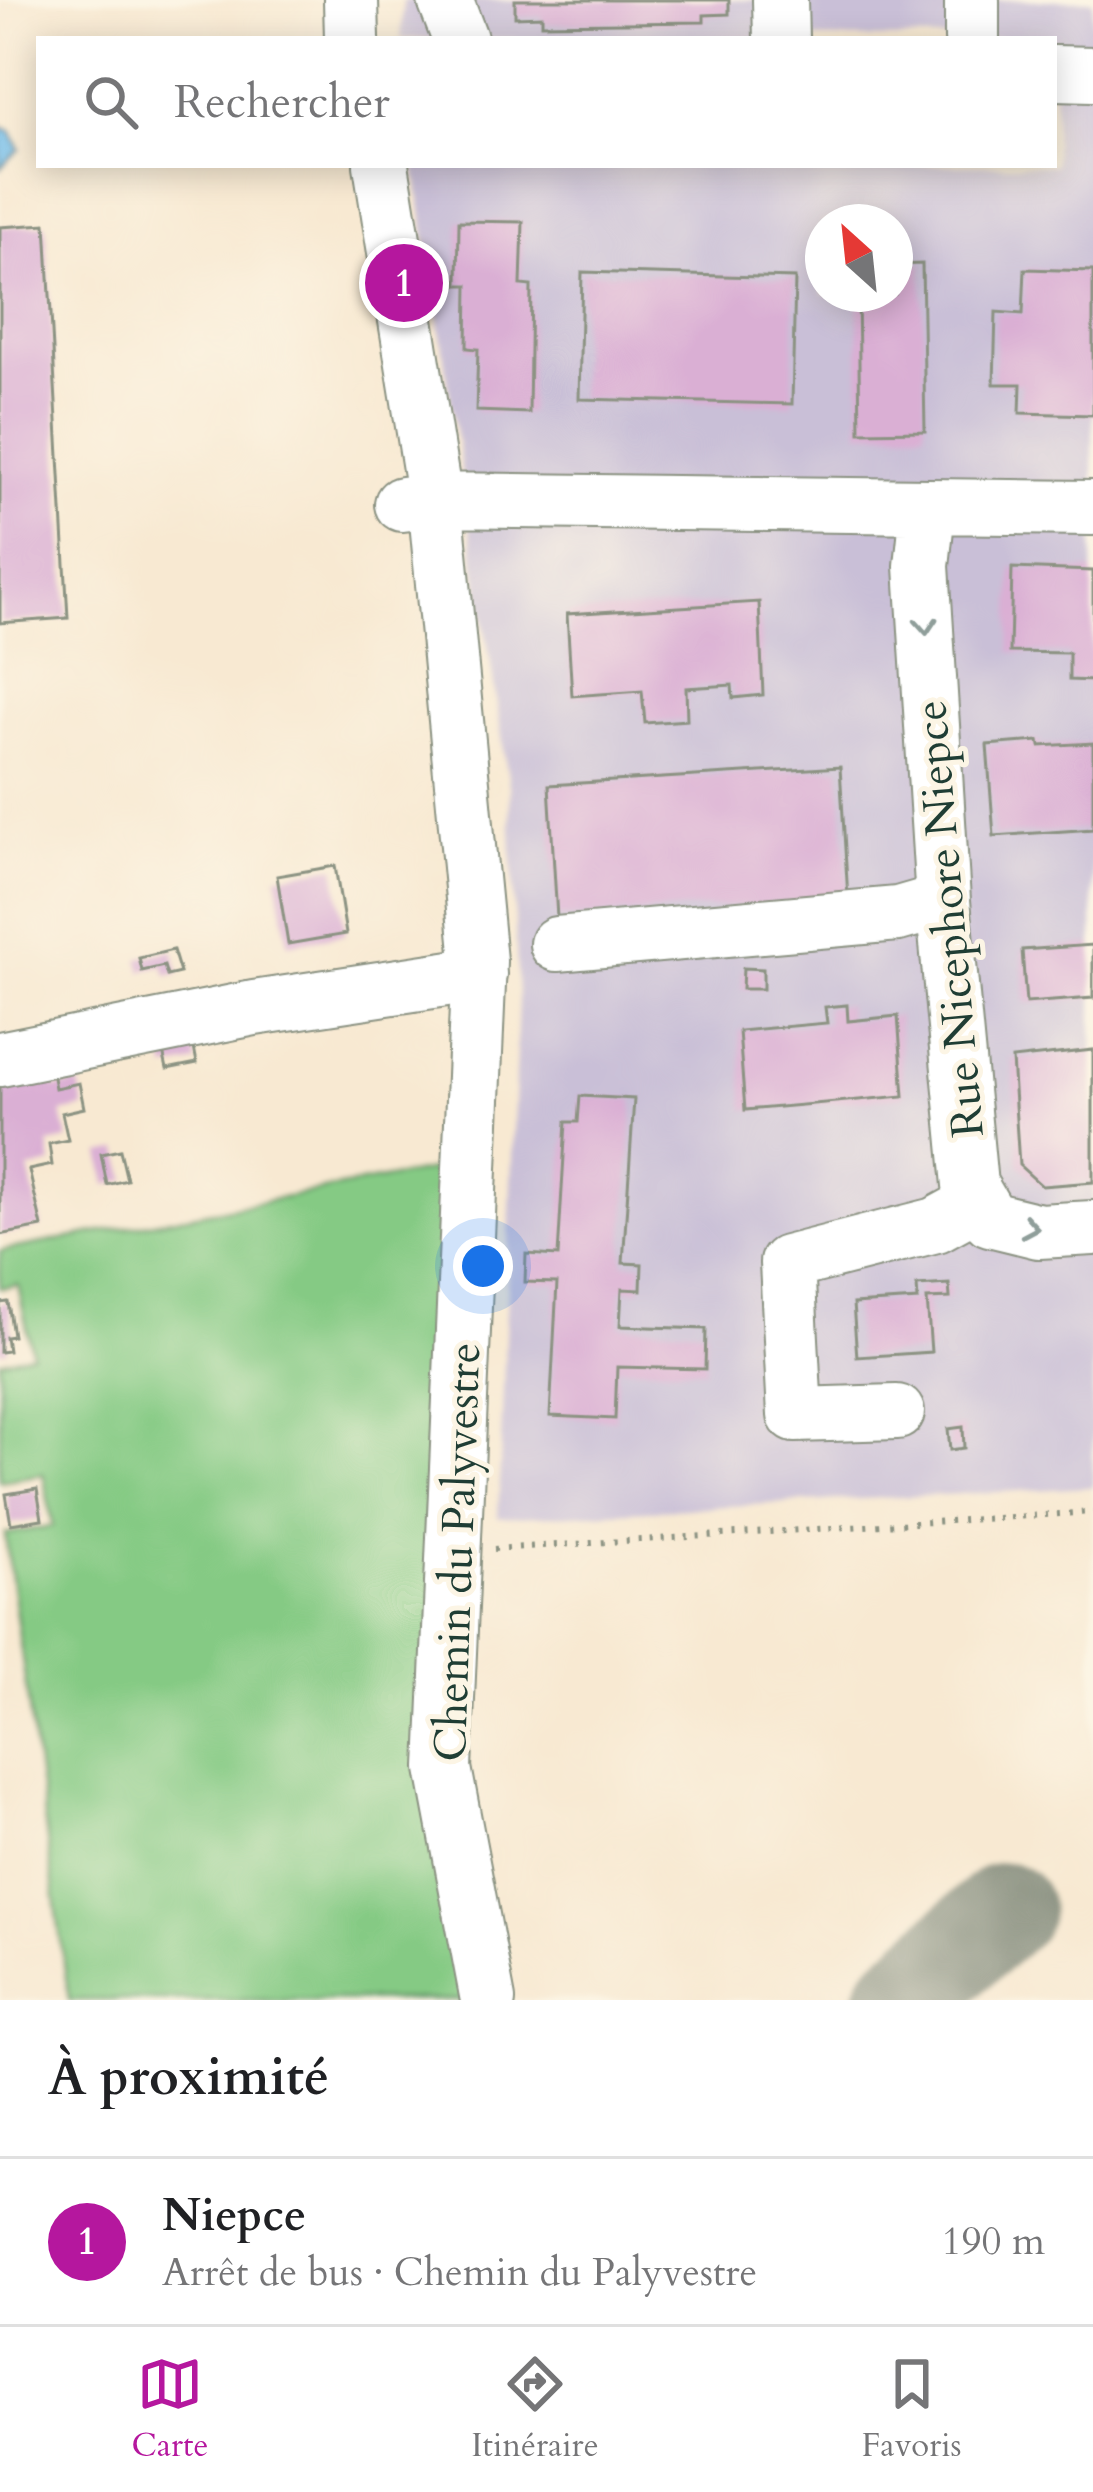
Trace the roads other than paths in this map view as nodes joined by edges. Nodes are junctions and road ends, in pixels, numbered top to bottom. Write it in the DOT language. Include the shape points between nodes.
graph roads {
  1 [pos="351,0"];
  2 [pos="445,0"];
  3 [pos="780,0"];
  4 [pos="972,0"];
  5 [pos="352,36"];
  6 [pos="459,36"];
  7 [pos="781,36"];
  8 [pos="972,36"];
  9 [pos="1057,73"];
  10 [pos="1093,74"];
  11 [pos="358,168"];
  12 [pos="381,168"];
  13 [pos="419,502"];
  14 [pos="1093,508"];
  15 [pos="928,509"];
  16 [pos="943,901"];
  17 [pos="557,944"];
  18 [pos="479,974"];
  19 [pos="0,1059"];
  20 [pos="978,1202"];
  21 [pos="1093,1228"];
  22 [pos="897,1412"];
  23 [pos="488,2000"];
  1 -- 5 [label="street"];
  2 -- 6 [label="street"];
  3 -- 7 [label="street"];
  4 -- 8 [label="street"];
  9 -- 10 [label="street"];
  11 -- 13 [label="street, Chemin du Palyvestre" via="377,349"];
  12 -- 13 [label="street, Chemin du Palyvestre"];
  13 -- 15 [label="street"];
  13 -- 18 [label="street, Chemin du Palyvestre"];
  14 -- 15 [label="street"];
  15 -- 16 [label="street, Rue Nicephore Niepce, one-way" via="922,566"];
  16 -- 17 [label="street" via="898,914"];
  16 -- 20 [label="street, Rue Nicephore Niepce"];
  18 -- 19 [label="street"];
  18 -- 23 [label="street, Chemin du Palyvestre" via="444,1768"];
  20 -- 21 [label="street, Rue Nicephore Niepce, one-way" via="991,1219 1039,1232"];
  20 -- 22 [label="street" via="936,1225 787,1263 795,1414"];
}
